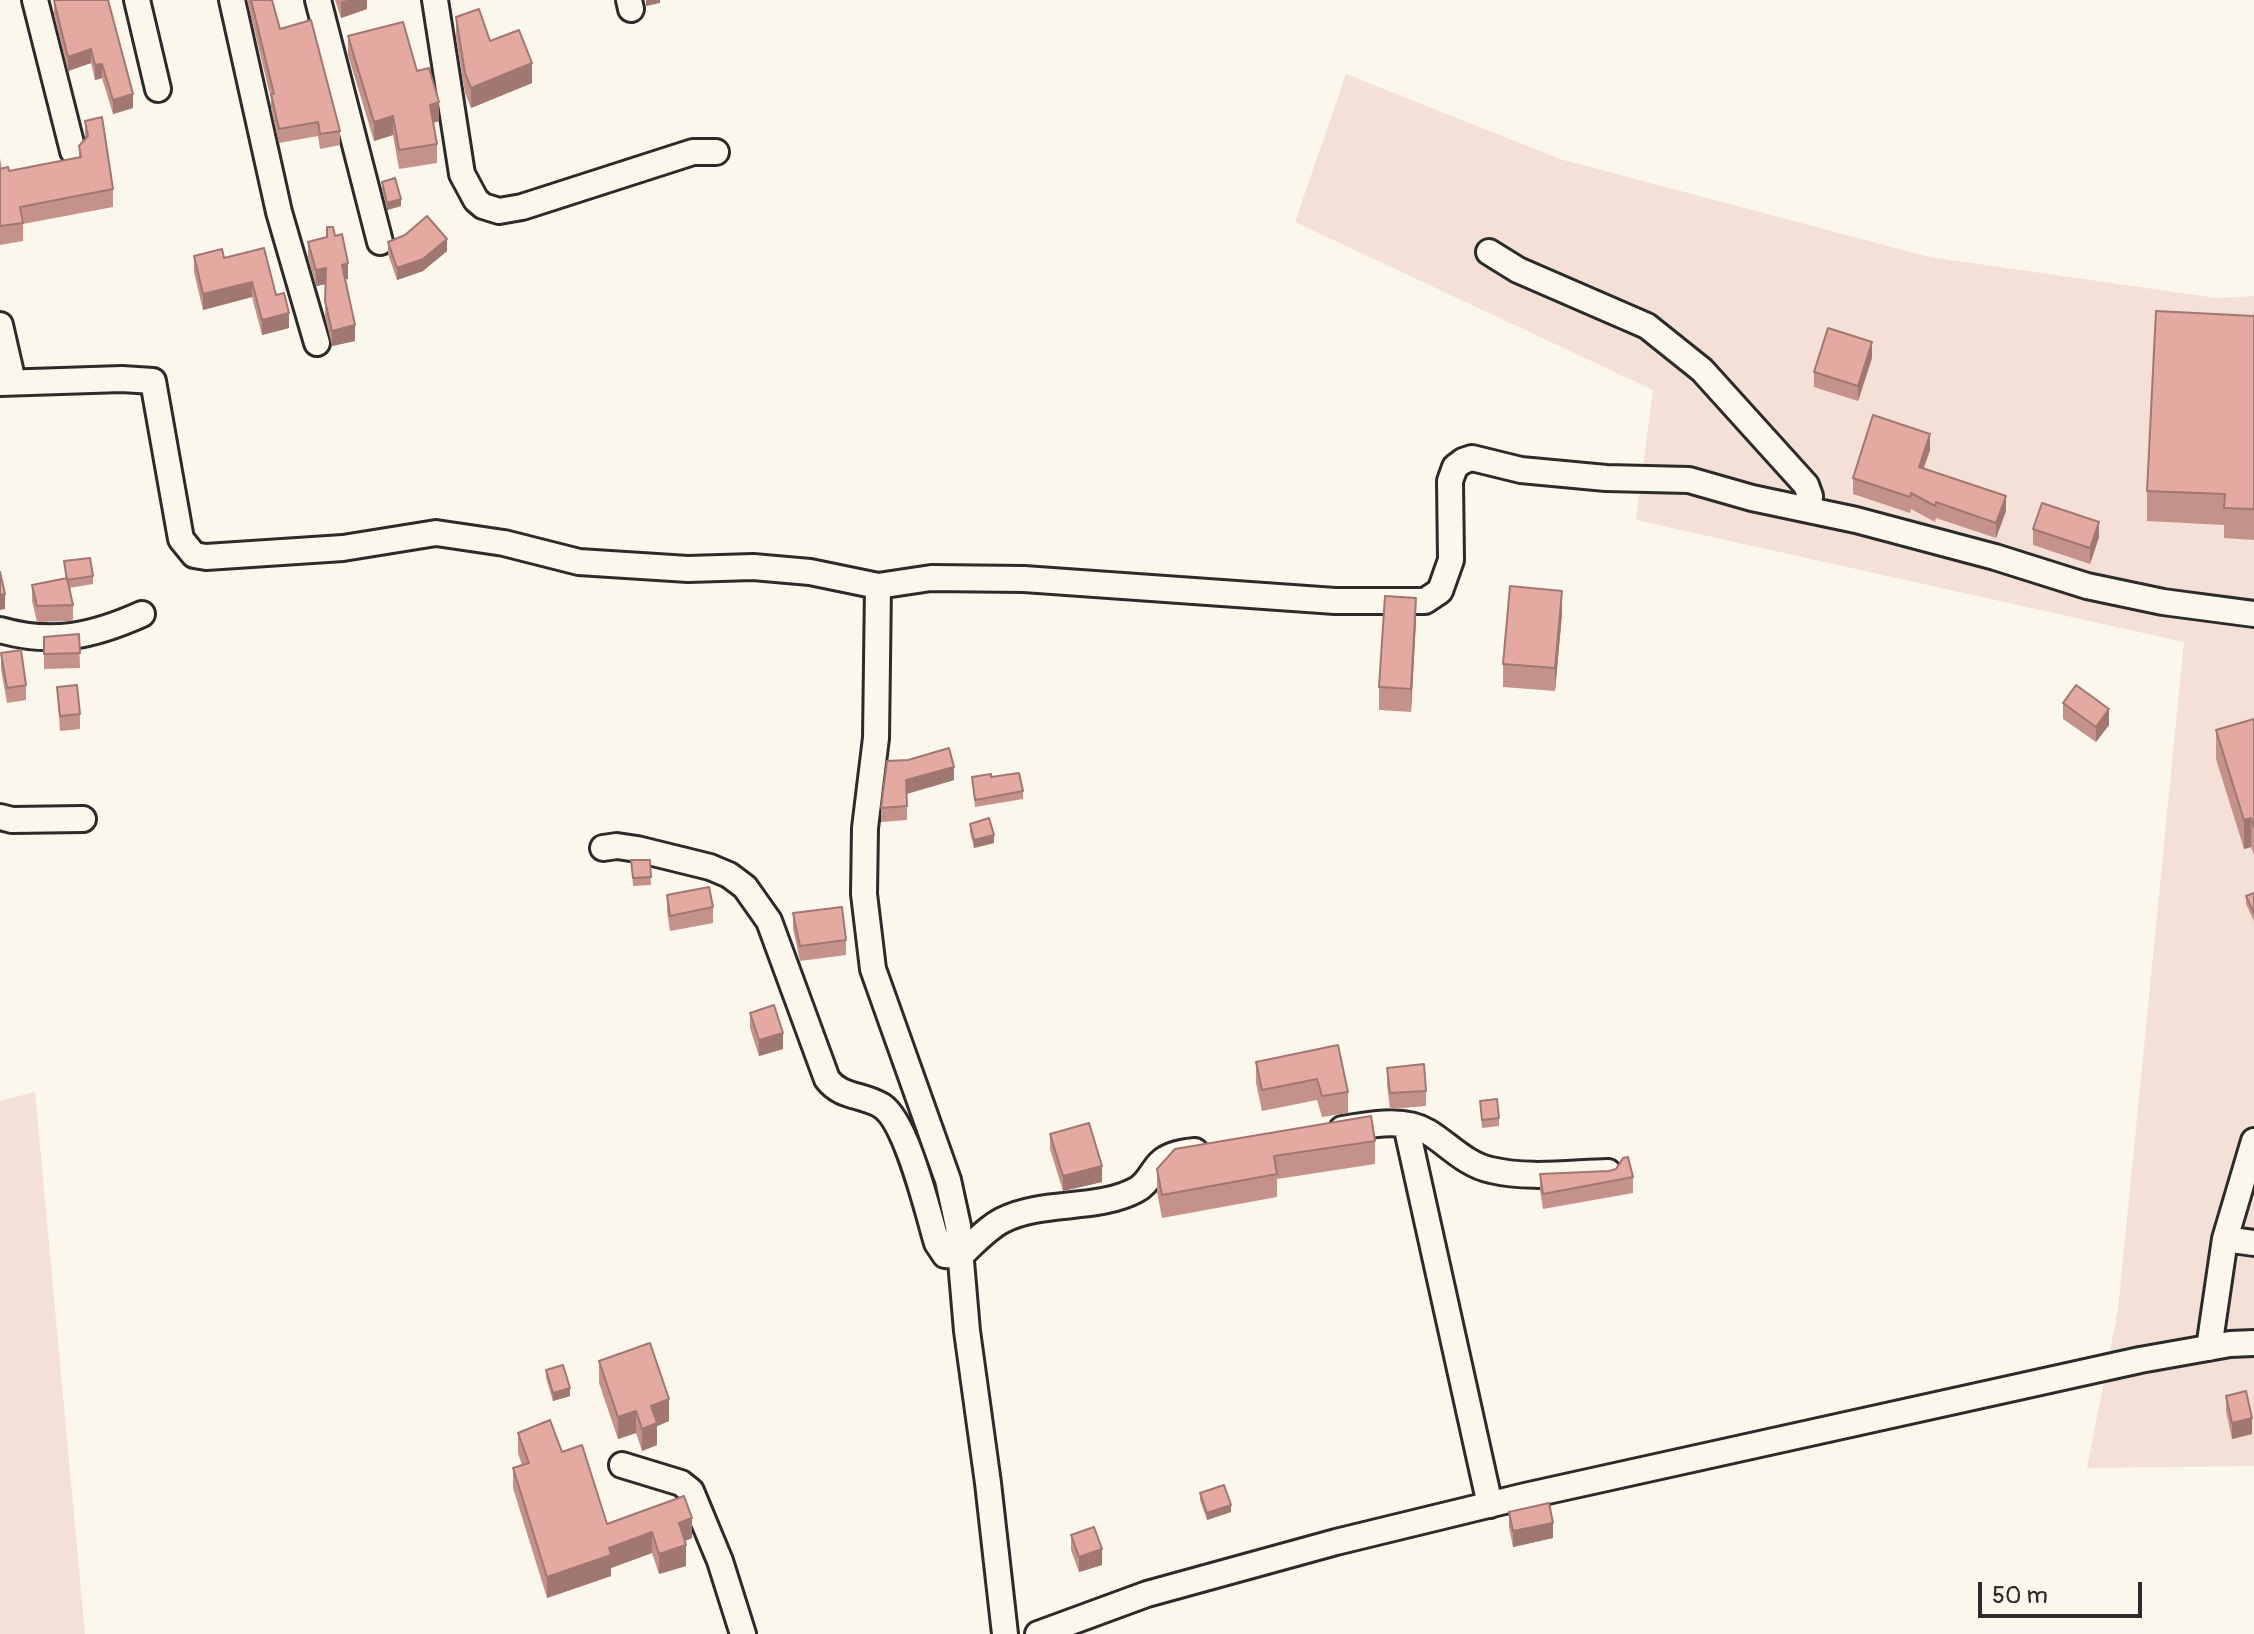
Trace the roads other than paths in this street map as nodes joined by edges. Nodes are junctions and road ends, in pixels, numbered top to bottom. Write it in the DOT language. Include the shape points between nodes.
graph roads {
  1 [pos="35,0"];
  2 [pos="137,0"];
  3 [pos="232,0"];
  4 [pos="318,0"];
  5 [pos="435,0"];
  6 [pos="158,89"];
  7 [pos="73,151"];
  8 [pos="716,152"];
  9 [pos="380,242"];
  10 [pos="1489,252"];
  11 [pos="0,325"];
  12 [pos="317,343"];
  13 [pos="6,382"];
  14 [pos="1809,510"];
  15 [pos="878,586"];
  16 [pos="142,614"];
  17 [pos="2254,614"];
  18 [pos="0,630"];
  19 [pos="0,817"];
  20 [pos="83,819"];
  21 [pos="603,848"];
  22 [pos="1406,1125"];
  23 [pos="1321,1132"];
  24 [pos="2254,1141"];
  25 [pos="1217,1147"];
  26 [pos="1608,1172"];
  27 [pos="2225,1239"];
  28 [pos="2254,1243"];
  29 [pos="960,1256"];
  30 [pos="2254,1343"];
  31 [pos="2209,1348"];
  32 [pos="622,1465"];
  33 [pos="1490,1505"];
  34 [pos="743,1634"];
  35 [pos="1005,1634"];
  36 [pos="1038,1634"];
  1 -- 7 [label="street"];
  2 -- 6 [label="street"];
  3 -- 12 [label="street" via="279,212"];
  4 -- 9 [label="street"];
  5 -- 8 [label="street" via="462,174 483,206 499,211 522,207 693,152"];
  10 -- 14 [label="street" via="1518,270 1647,326 1683,353 1806,485"];
  11 -- 13 [label="street"];
  13 -- 15 [label="street" via="153,381 181,539 194,555 282,554 436,533 579,562 753,567"];
  14 -- 15 [label="street" via="1689,480 1521,470 1472,458 1455,467 1450,481 1451,560 1440,591 1425,601 1335,601 996,579 931,578"];
  14 -- 17 [label="street" via="2087,586"];
  15 -- 29 [label="street" via="876,738 865,828 864,894 873,969 948,1180"];
  16 -- 18 [label="street" via="83,635 49,639"];
  19 -- 20 [label="street"];
  21 -- 29 [label="street" via="637,849 710,867 745,887 769,921 827,1079 833,1088 883,1106 891,1114 941,1251"];
  22 -- 23 [label="street" via="1379,1123"];
  22 -- 26 [label="street" via="1425,1130 1487,1170"];
  22 -- 33 [label="street"];
  24 -- 27 [label="street"];
  25 -- 29 [label="street" via="1171,1156 1135,1191 1007,1218"];
  27 -- 28 [label="street"];
  27 -- 31 [label="street"];
  29 -- 35 [label="street"];
  30 -- 31 [label="street"];
  31 -- 33 [label="street"];
  32 -- 34 [label="street" via="691,1491"];
  33 -- 36 [label="street" via="1147,1594"];
}
